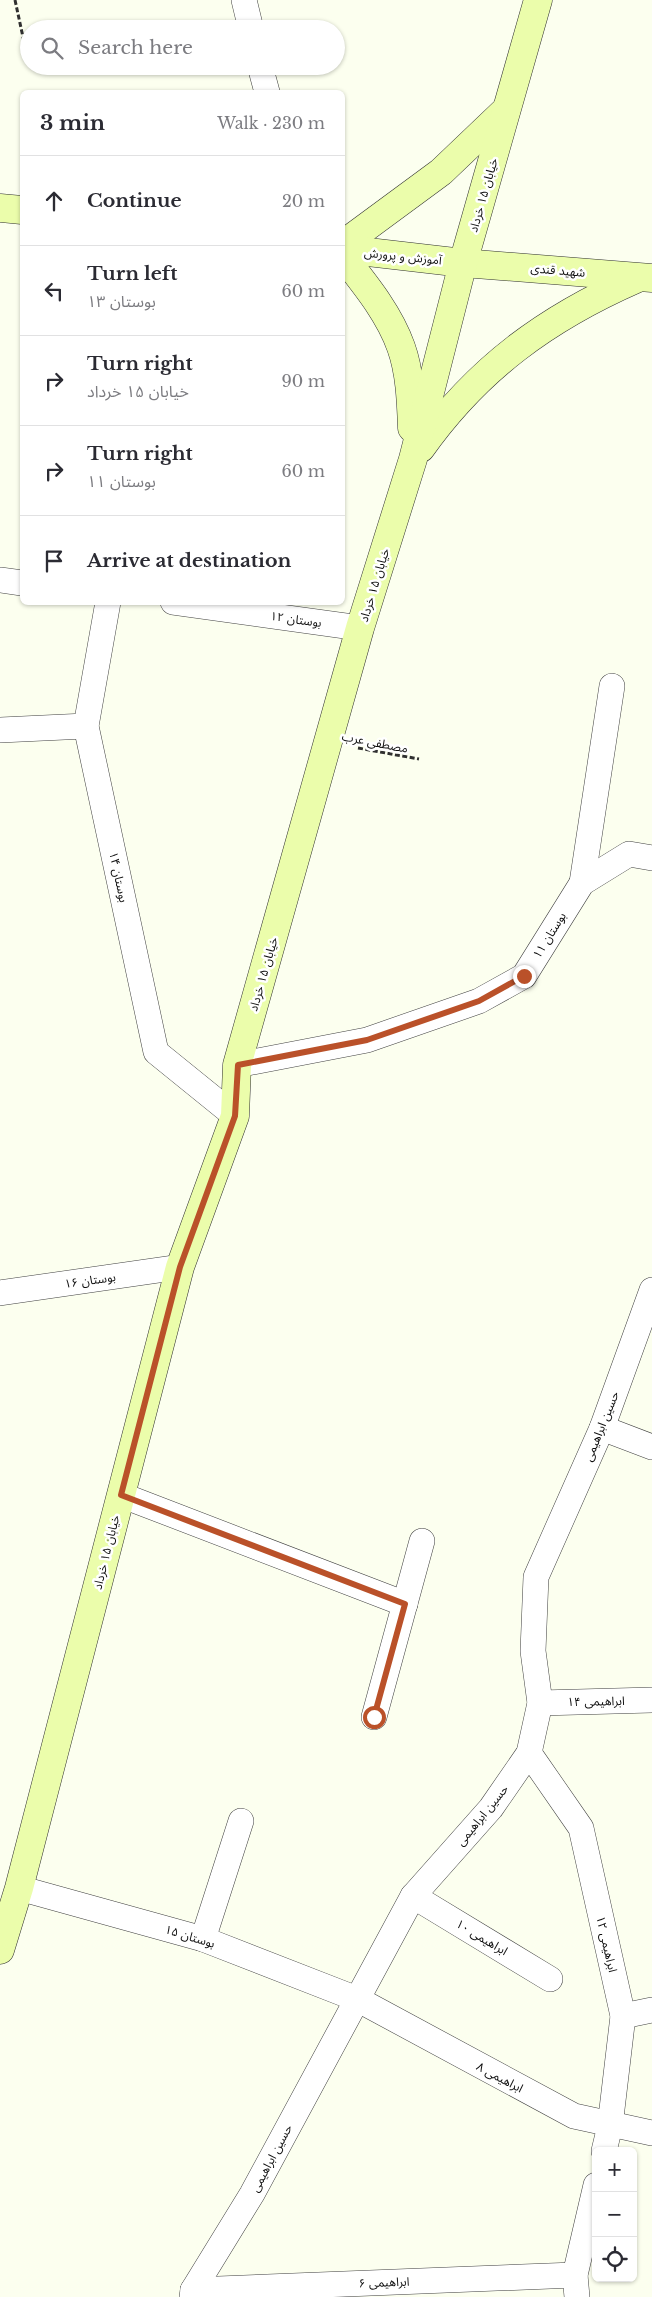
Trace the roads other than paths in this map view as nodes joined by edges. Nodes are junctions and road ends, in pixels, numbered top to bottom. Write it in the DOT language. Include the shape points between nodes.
graph roads {
  1 [pos="244,0"];
  2 [pos="538,0"];
  3 [pos="249,20"];
  4 [pos="262,75"];
  5 [pos="266,90"];
  6 [pos="507,109"];
  7 [pos="0,208"];
  8 [pos="20,210"];
  9 [pos="345,242"];
  10 [pos="345,249"];
  11 [pos="345,259"];
  12 [pos="463,263"];
  13 [pos="646,278"];
  14 [pos="413,459"];
  15 [pos="0,580"];
  16 [pos="20,583"];
  17 [pos="107,605"];
  18 [pos="195,605"];
  19 [pos="360,628"];
  20 [pos="612,686"];
  21 [pos="86,726"];
  22 [pos="0,730"];
  23 [pos="652,858"];
  24 [pos="582,883"];
  25 [pos="238,1065"];
  26 [pos="235,1116"];
  27 [pos="180,1267"];
  28 [pos="652,1290"];
  29 [pos="0,1293"];
  30 [pos="602,1428"];
  31 [pos="652,1448"];
  32 [pos="121,1495"];
  33 [pos="422,1541"];
  34 [pos="405,1604"];
  35 [pos="652,1700"];
  36 [pos="540,1703"];
  37 [pos="374,1717"];
  38 [pos="529,1753"];
  39 [pos="241,1821"];
  40 [pos="20,1888"];
  41 [pos="413,1896"];
  42 [pos="203,1939"];
  43 [pos="0,1950"];
  44 [pos="550,1979"];
  45 [pos="356,1999"];
  46 [pos="652,2010"];
  47 [pos="622,2016"];
  48 [pos="610,2126"];
  49 [pos="652,2133"];
  50 [pos="605,2147"];
  51 [pos="595,2192"];
  52 [pos="576,2286"];
  53 [pos="192,2293"];
  1 -- 3 [label="street"];
  2 -- 6 [label="main road, خیابان ۱۵ خرداد"];
  4 -- 5 [label="street"];
  6 -- 9 [label="main road" via="441,172"];
  6 -- 12 [label="main road, خیابان ۱۵ خرداد"];
  7 -- 8 [label="main road"];
  10 -- 12 [label="main road, آموزش و پرورش"];
  11 -- 14 [label="main road" via="373,294 401,347 411,392"];
  12 -- 13 [label="main road, شهید قندی"];
  12 -- 14 [label="main road, خیابان ۱۵ خرداد"];
  13 -- 14 [label="main road" via="574,308 523,342 463,396"];
  14 -- 19 [label="main road, خیابان ۱۵ خرداد"];
  15 -- 16 [label="street"];
  17 -- 21 [label="street, بوستان ۱۴"];
  18 -- 19 [label="street, بوستان ۱۲"];
  19 -- 25 [label="main road, خیابان ۱۵ خرداد"];
  20 -- 24 [label="street"];
  21 -- 22 [label="street"];
  21 -- 26 [label="street, بوستان ۱۴" via="156,1052"];
  23 -- 24 [label="street, بوستان ۱۱" via="629,854"];
  24 -- 25 [label="street, بوستان ۱۱" via="524,976 479,1001 367,1040"];
  25 -- 26 [label="main road, خیابان ۱۵ خرداد"];
  26 -- 27 [label="main road, خیابان ۱۵ خرداد"];
  27 -- 29 [label="street, بوستان ۱۶"];
  27 -- 32 [label="main road, خیابان ۱۵ خرداد"];
  28 -- 30 [label="street, حسین ابراهیمی"];
  30 -- 31 [label="street"];
  30 -- 36 [label="street, حسین ابراهیمی" via="536,1577 534,1651"];
  32 -- 34 [label="street"];
  32 -- 40 [label="main road, خیابان ۱۵ خرداد"];
  33 -- 34 [label="street"];
  34 -- 37 [label="street"];
  35 -- 36 [label="street, ابراهیمی ۱۴"];
  36 -- 38 [label="street, حسین ابراهیمی"];
  38 -- 41 [label="street, حسین ابراهیمی" via="491,1808"];
  38 -- 47 [label="street, ابراهیمی ۱۲" via="581,1828"];
  39 -- 42 [label="street"];
  40 -- 42 [label="street, بوستان ۱۵"];
  40 -- 43 [label="main road, خیابان ۱۵ خرداد"];
  41 -- 44 [label="street, ابراهیمی ۱۰"];
  41 -- 45 [label="street, حسین ابراهیمی"];
  42 -- 45 [label="street, بوستان ۱۵"];
  45 -- 48 [label="street, ابراهیمی ۸" via="574,2116"];
  45 -- 53 [label="street, حسین ابراهیمی" via="252,2194"];
  46 -- 47 [label="street"];
  47 -- 48 [label="street, ابراهیمی ۱۲"];
  48 -- 49 [label="street, ابراهیمی ۸"];
  48 -- 50 [label="street, ابراهیمی ۱۲"];
  51 -- 52 [label="street"];
  52 -- 53 [label="street, ابراهیمی ۶"];
}
